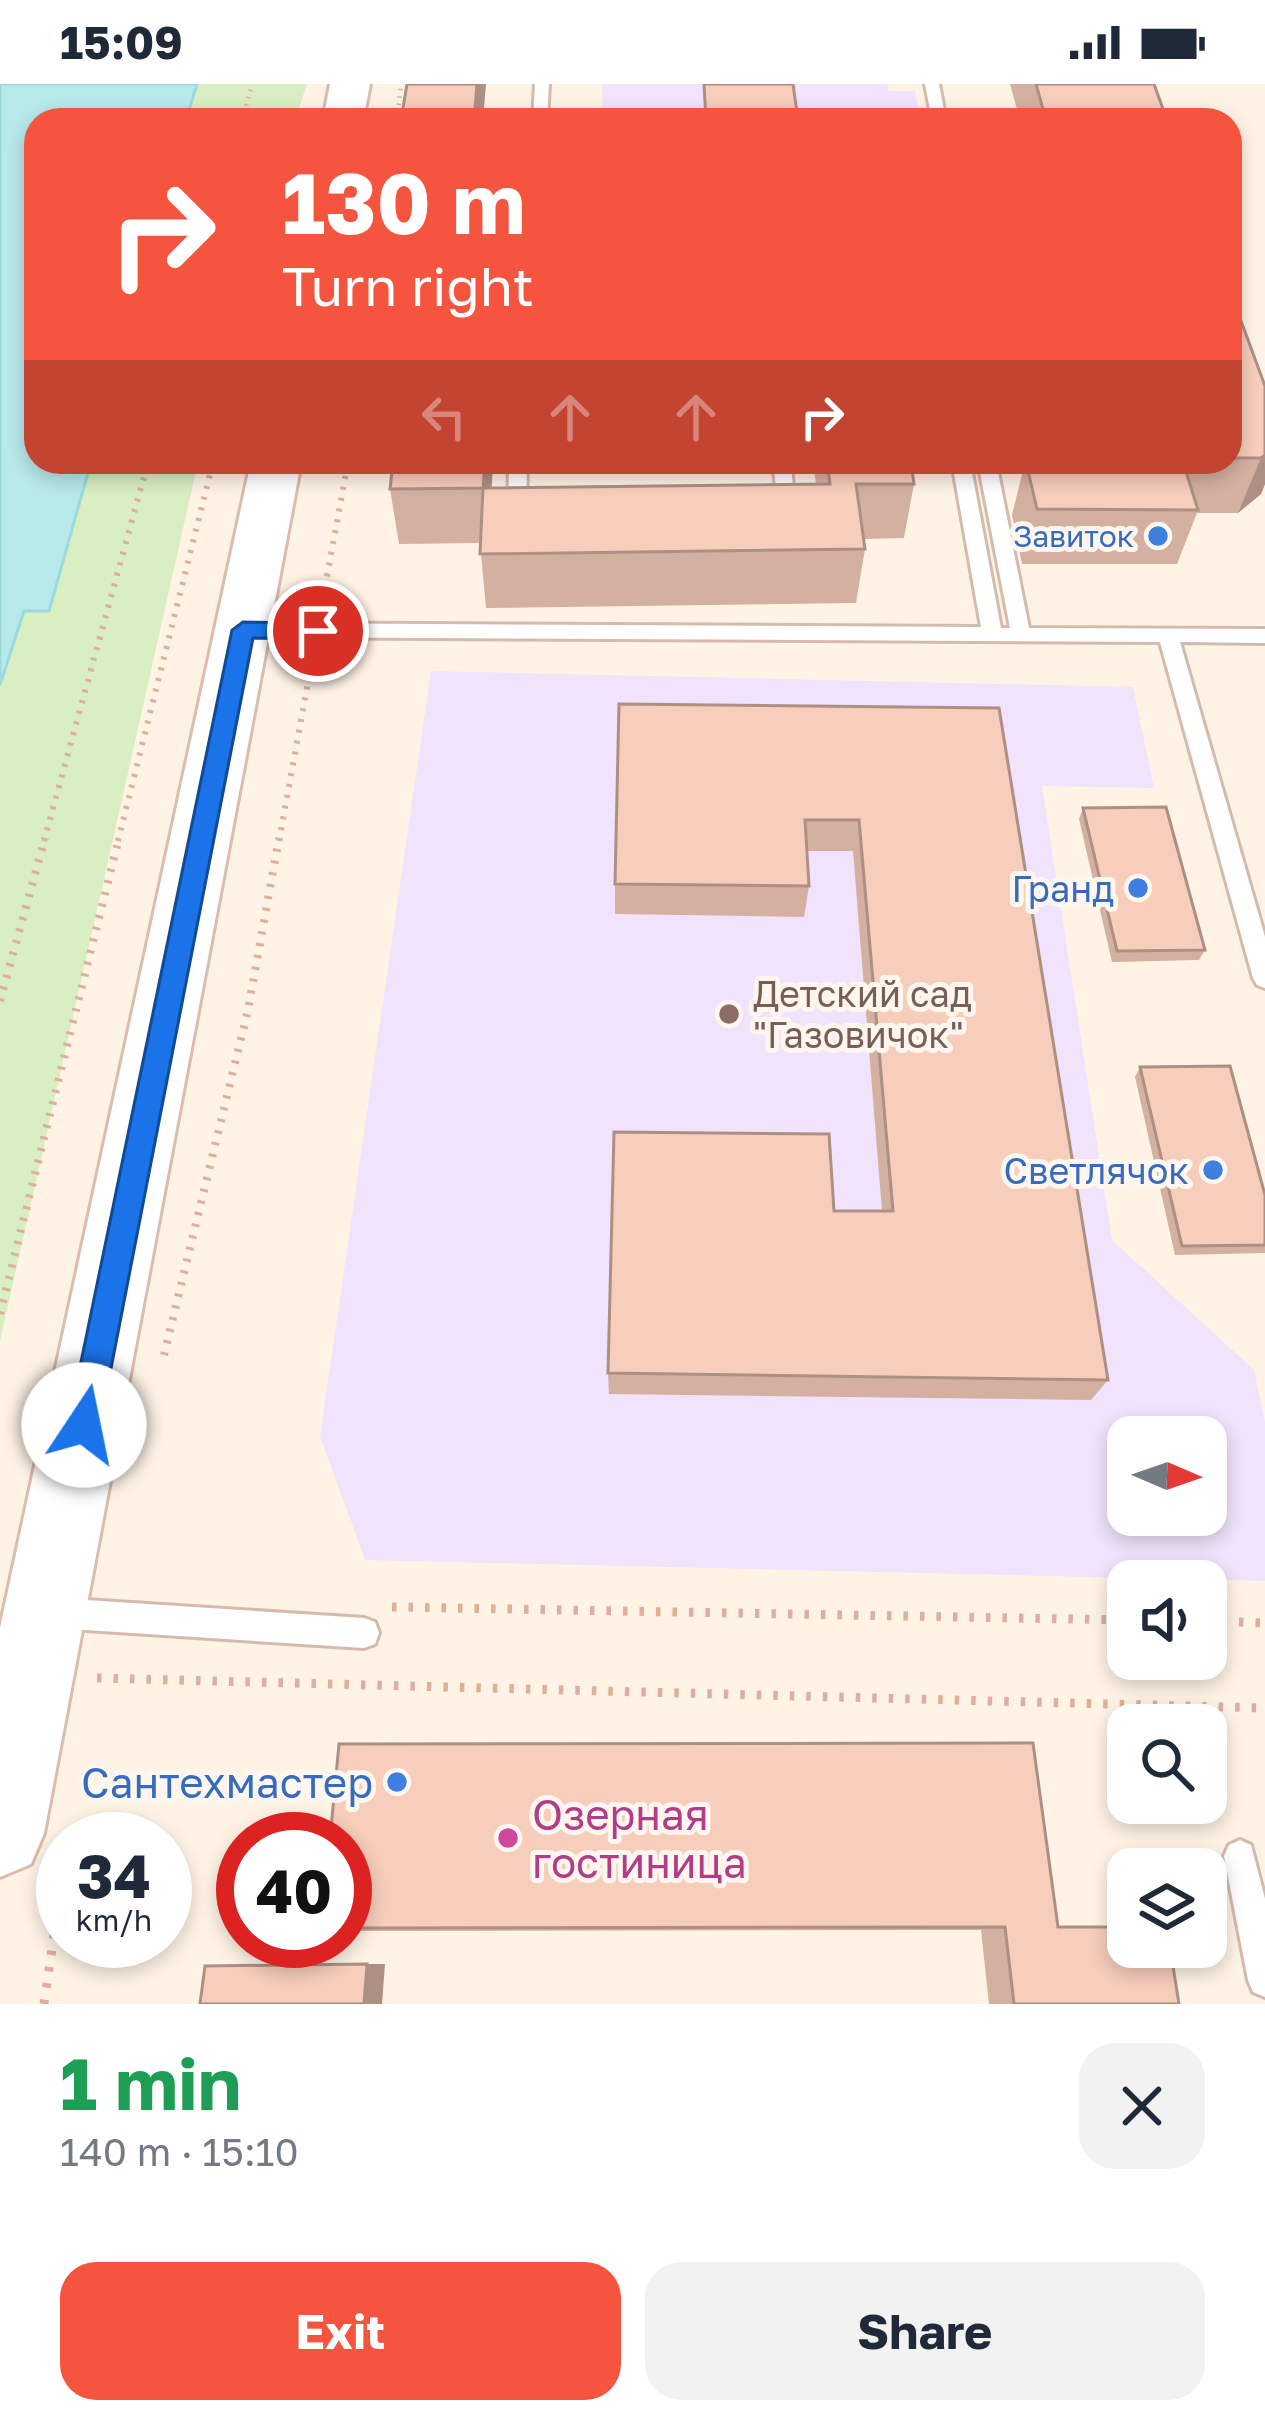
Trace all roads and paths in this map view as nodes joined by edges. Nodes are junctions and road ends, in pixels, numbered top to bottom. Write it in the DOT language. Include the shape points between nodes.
graph roads {
  1 [pos="145,474"];
  2 [pos="210,474"];
  3 [pos="274,474"];
  4 [pos="347,474"];
  5 [pos="517,474"];
  6 [pos="783,474"];
  7 [pos="963,474"];
  8 [pos="989,474"];
  9 [pos="538,517"];
  10 [pos="765,517"];
  11 [pos="243,630"];
  12 [pos="318,631"];
  13 [pos="992,634"];
  14 [pos="1021,634"];
  15 [pos="1168,635"];
  16 [pos="1265,636"];
  17 [pos="1265,978"];
  18 [pos="0,1001"];
  19 [pos="0,1314"];
  20 [pos="163,1359"];
  21 [pos="73,1614"];
  22 [pos="371,1620"];
  23 [pos="1107,1620"];
  24 [pos="1227,1622"];
  25 [pos="1265,1622"];
  26 [pos="1265,1708"];
  27 [pos="0,1833"];
  28 [pos="1240,1856"];
  29 [pos="49,1968"];
  30 [pos="1265,1980"];
  31 [pos="44,2004"];
  1 -- 18 [label="path"];
  2 -- 19 [label="path"];
  3 -- 11 [label="street"];
  4 -- 12 [label="path"];
  5 -- 9 [label="lane" via="515,517"];
  6 -- 10 [label="lane" via="788,517"];
  7 -- 13 [label="lane"];
  8 -- 14 [label="lane"];
  11 -- 12 [label="lane"];
  11 -- 21 [label="street"];
  12 -- 13 [label="lane"];
  12 -- 20 [label="path" via="248,1010"];
  13 -- 14 [label="lane"];
  14 -- 15 [label="lane"];
  15 -- 16 [label="lane"];
  15 -- 17 [label="lane"];
  21 -- 22 [label="lane"];
  21 -- 26 [label="path" via="91,1678"];
  21 -- 27 [label="street"];
  22 -- 23 [label="path"];
  24 -- 25 [label="path"];
  28 -- 30 [label="lane"];
  29 -- 31 [label="path"];
}
